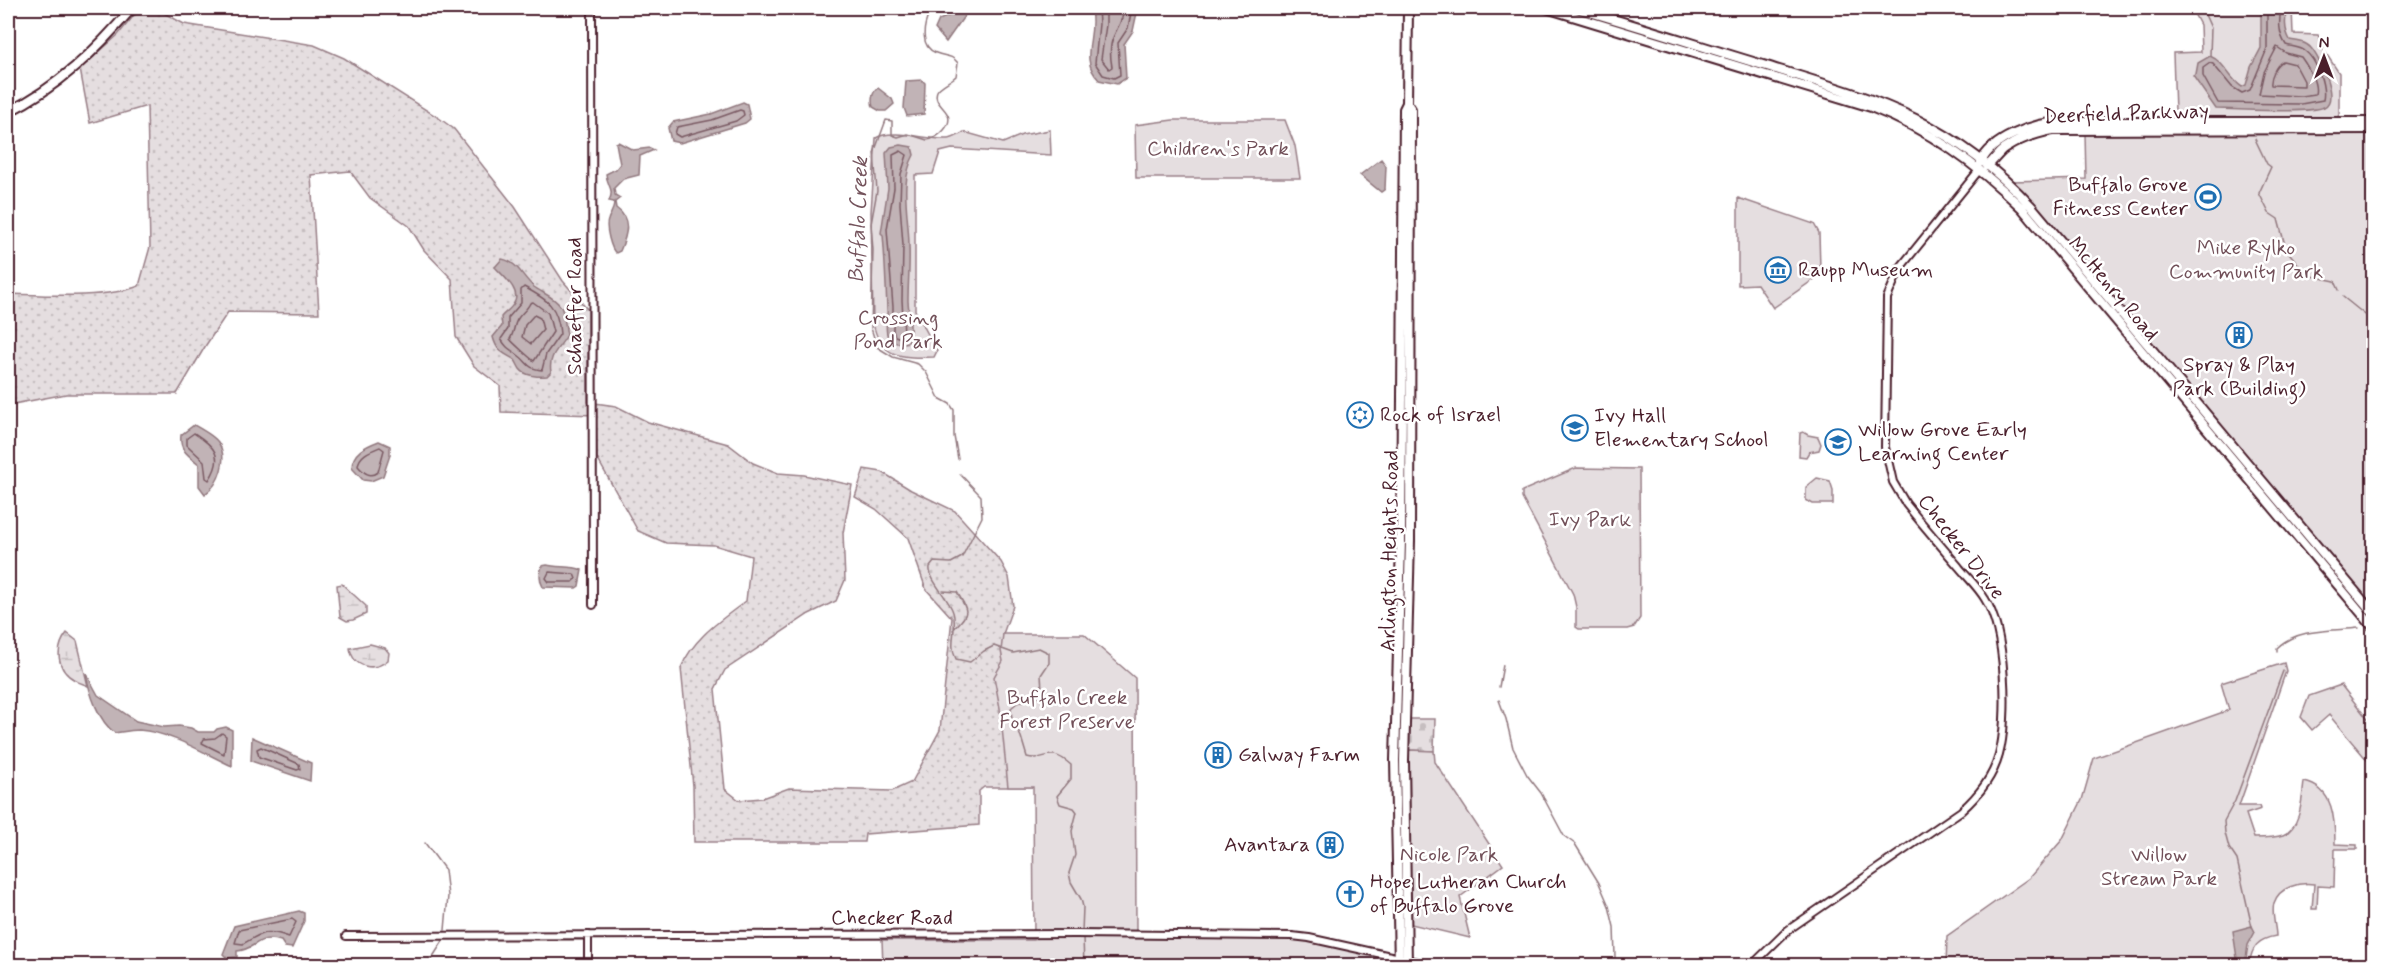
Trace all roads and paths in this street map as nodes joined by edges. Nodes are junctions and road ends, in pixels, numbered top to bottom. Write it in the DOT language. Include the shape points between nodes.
graph roads {
  1 [pos="132,8"];
  2 [pos="592,8"];
  3 [pos="1408,8"];
  4 [pos="1546,8"];
  5 [pos="1576,8"];
  6 [pos="1407,103"];
  7 [pos="8,112"];
  8 [pos="2373,122"];
  9 [pos="2373,129"];
  10 [pos="1982,159"];
  11 [pos="1989,165"];
  12 [pos="1980,169"];
  13 [pos="1402,448"];
  14 [pos="1410,477"];
  15 [pos="593,605"];
  16 [pos="2373,614"];
  17 [pos="2373,628"];
  18 [pos="588,935"];
  19 [pos="346,936"];
  20 [pos="1403,962"];
  21 [pos="588,966"];
  22 [pos="1436,966"];
  23 [pos="1751,966"];
  1 -- 7 [label="main road" via="70,72"];
  2 -- 15 [label="street, Schaeffer Road"];
  3 -- 6 [label="main road, Arlington Heights Road"];
  4 -- 12 [label="main road, McHenry Road" via="1871,107 1935,138"];
  5 -- 10 [label="main road, McHenry Road" via="1864,96 1924,122"];
  6 -- 13 [label="main road, Arlington Heights Road"];
  6 -- 14 [label="main road, Arlington Heights Road" via="1411,109"];
  8 -- 10 [label="main road, Deerfield Parkway" via="2056,122 2013,133"];
  9 -- 11 [label="main road, Deerfield Parkway" via="2053,130 2016,142"];
  10 -- 11 [label="main road, McHenry Road"];
  10 -- 12 [label="main road"];
  11 -- 12 [label="main road, Deerfield Parkway"];
  11 -- 16 [label="main road, McHenry Road" via="2032,207"];
  12 -- 17 [label="main road, McHenry Road" via="2029,217"];
  12 -- 23 [label="street, Checker Drive" via="1900,268 1889,288 1885,314 1885,447 1896,490 1985,599 1997,625 2002,647 2003,731 1999,757 1989,779 1961,811 1788,930"];
  13 -- 14 [label="main road"];
  13 -- 20 [label="main road, Arlington Heights Road" via="1395,760"];
  14 -- 20 [label="main road, Arlington Heights Road"];
  18 -- 19 [label="street, Checker Road"];
  18 -- 20 [label="street, Checker Road" via="1301,937"];
  18 -- 21 [label="street"];
  20 -- 22 [label="street, Checker Road"];
}
